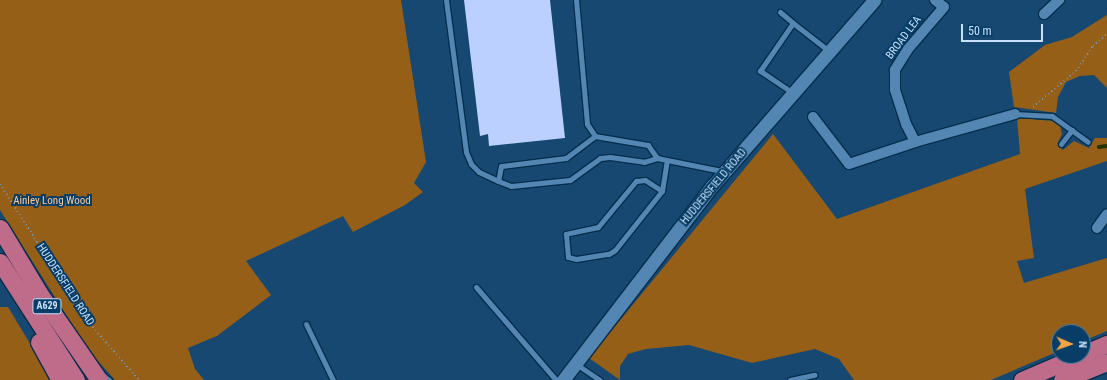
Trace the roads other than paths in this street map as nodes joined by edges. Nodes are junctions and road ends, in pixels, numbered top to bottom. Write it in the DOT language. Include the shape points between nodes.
graph roads {
  1 [pos="446,0"];
  2 [pos="576,0"];
  3 [pos="874,0"];
  4 [pos="935,0"];
  5 [pos="1059,0"];
  6 [pos="780,12"];
  7 [pos="1044,14"];
  8 [pos="793,23"];
  9 [pos="830,52"];
  10 [pos="793,94"];
  11 [pos="1015,114"];
  12 [pos="813,117"];
  13 [pos="1072,130"];
  14 [pos="595,136"];
  15 [pos="915,142"];
  16 [pos="1088,142"];
  17 [pos="1061,144"];
  18 [pos="657,158"];
  19 [pos="667,160"];
  20 [pos="725,172"];
  21 [pos="498,181"];
  22 [pos="662,191"];
  23 [pos="1107,214"];
  24 [pos="0,228"];
  25 [pos="1097,228"];
  26 [pos="0,262"];
  27 [pos="0,267"];
  28 [pos="476,287"];
  29 [pos="306,324"];
  30 [pos="1107,344"];
  31 [pos="1091,351"];
  32 [pos="1107,362"];
  33 [pos="86,363"];
  34 [pos="575,363"];
  35 [pos="1059,364"];
  36 [pos="814,374"];
  37 [pos="60,380"];
  38 [pos="76,380"];
  39 [pos="99,380"];
  40 [pos="109,380"];
  41 [pos="333,380"];
  42 [pos="556,380"];
  43 [pos="563,380"];
  44 [pos="600,380"];
  45 [pos="790,380"];
  46 [pos="1022,380"];
  47 [pos="1062,380"];
  1 -- 21 [label="lane" via="466,152 471,164 479,172 491,180"];
  2 -- 14 [label="lane" via="587,124"];
  3 -- 9 [label="street, HUDDERSFIELD ROAD"];
  4 -- 15 [label="street, BROAD LEA" via="944,7 908,49 895,70 895,90"];
  5 -- 7 [label="street"];
  6 -- 8 [label="lane"];
  8 -- 9 [label="lane"];
  8 -- 10 [label="lane" via="760,71"];
  9 -- 10 [label="street, HUDDERSFIELD ROAD"];
  10 -- 20 [label="street, HUDDERSFIELD ROAD"];
  11 -- 13 [label="lane" via="1052,116"];
  11 -- 15 [label="street"];
  12 -- 15 [label="street" via="849,164"];
  13 -- 16 [label="lane"];
  13 -- 17 [label="lane"];
  14 -- 18 [label="lane" via="648,145"];
  14 -- 21 [label="lane" via="566,158 501,166"];
  18 -- 19 [label="lane"];
  18 -- 21 [label="lane" via="644,162 600,158 570,180 511,186"];
  19 -- 20 [label="lane"];
  19 -- 22 [label="lane"];
  20 -- 34 [label="street, HUDDERSFIELD ROAD"];
  22 -- 22 [label="lane" via="615,250 609,254 583,258 568,257 566,234 598,227 636,181 645,180"];
  23 -- 25 [label="street"];
  24 -- 33 [label="highway, A629" via="39,294"];
  26 -- 38 [label="highway, A629"];
  27 -- 37 [label="highway"];
  28 -- 42 [label="lane"];
  29 -- 41 [label="lane"];
  30 -- 31 [label="highway"];
  32 -- 47 [label="highway"];
  33 -- 39 [label="highway, A629"];
  33 -- 40 [label="lane"];
  34 -- 43 [label="street, HUDDERSFIELD ROAD"];
  34 -- 44 [label="lane"];
  35 -- 46 [label="highway"];
  36 -- 45 [label="lane"];
}
